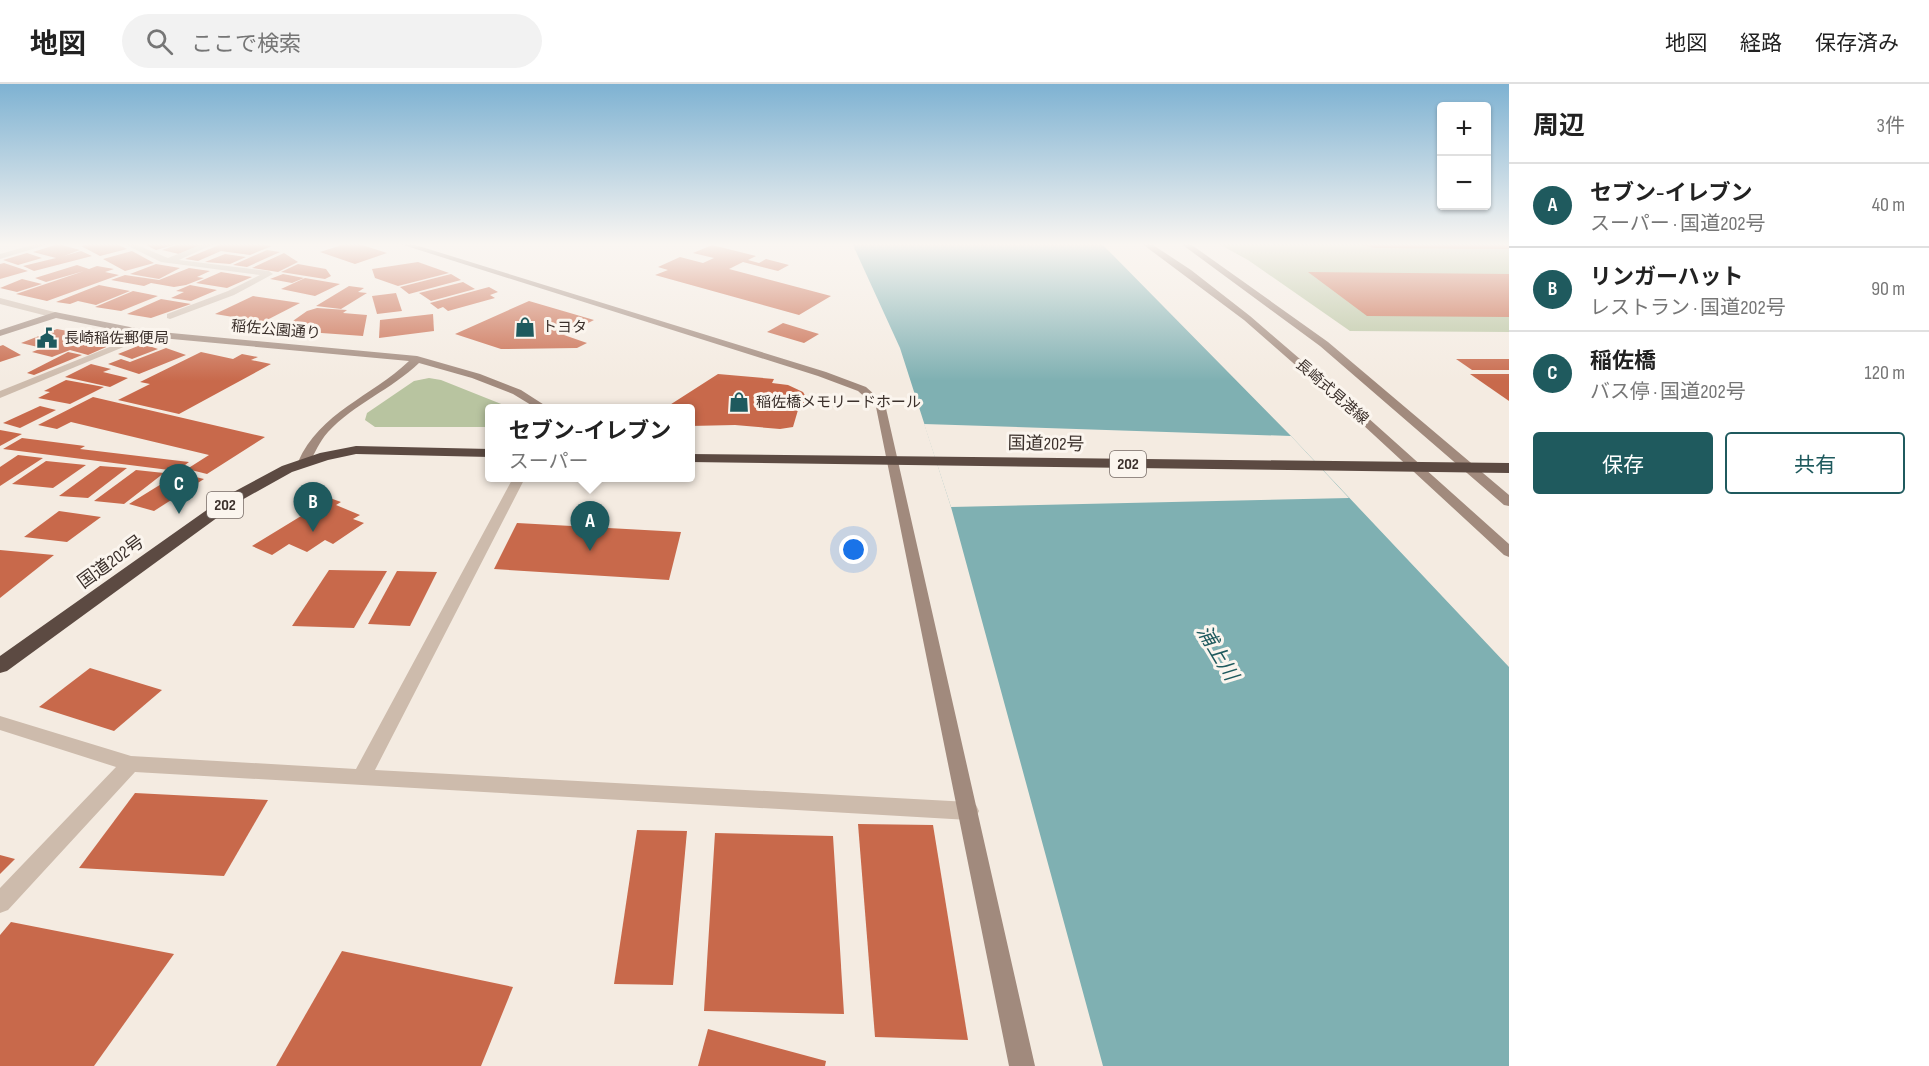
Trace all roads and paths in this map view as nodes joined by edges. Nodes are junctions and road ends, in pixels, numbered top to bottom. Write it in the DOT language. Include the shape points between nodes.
graph roads {
  1 [pos="239,289"];
  2 [pos="548,289"];
  3 [pos="1209,289"];
  4 [pos="1248,289"];
  5 [pos="0,302"];
  6 [pos="55,315"];
  7 [pos="170,316"];
  8 [pos="0,333"];
  9 [pos="150,334"];
  10 [pos="417,359"];
  11 [pos="0,395"];
  12 [pos="537,404"];
  13 [pos="485,453"];
  14 [pos="695,458"];
  15 [pos="893,461"];
  16 [pos="304,462"];
  17 [pos="1412,465"];
  18 [pos="1467,467"];
  19 [pos="1509,468"];
  20 [pos="516,482"];
  21 [pos="1509,502"];
  22 [pos="1509,552"];
  23 [pos="0,666"];
  24 [pos="0,723"];
  25 [pos="131,764"];
  26 [pos="361,777"];
  27 [pos="969,811"];
  28 [pos="0,903"];
  29 [pos="1022,1066"];
  1 -- 7 [label="street"];
  2 -- 15 [label="street" via="862,389 881,406"];
  3 -- 17 [label="street, 長崎式見港線"];
  4 -- 18 [label="street, 長崎式見港線" via="1324,344"];
  5 -- 6 [label="street"];
  6 -- 8 [label="street, 稲佐公園通り"];
  6 -- 9 [label="street, 稲佐公園通り"];
  9 -- 10 [label="street, 稲佐公園通り"];
  9 -- 11 [label="street"];
  10 -- 12 [label="street, 稲佐公園通り" via="486,380"];
  10 -- 16 [label="street" via="407,371 321,434"];
  13 -- 16 [label="highway, 国道202号 / 202" via="367,449"];
  14 -- 15 [label="highway, 国道202号 / 202"];
  15 -- 17 [label="highway, 国道202号 / 202"];
  15 -- 27 [label="street"];
  16 -- 23 [label="highway, 国道202号 / 202" via="234,498"];
  17 -- 18 [label="highway, 国道202号 / 202"];
  17 -- 22 [label="street, 長崎式見港線"];
  18 -- 19 [label="highway, 国道202号 / 202"];
  18 -- 21 [label="street, 長崎式見港線"];
  20 -- 26 [label="street"];
  24 -- 25 [label="street"];
  25 -- 26 [label="street"];
  25 -- 28 [label="street"];
  26 -- 27 [label="street"];
  27 -- 29 [label="street"];
}
